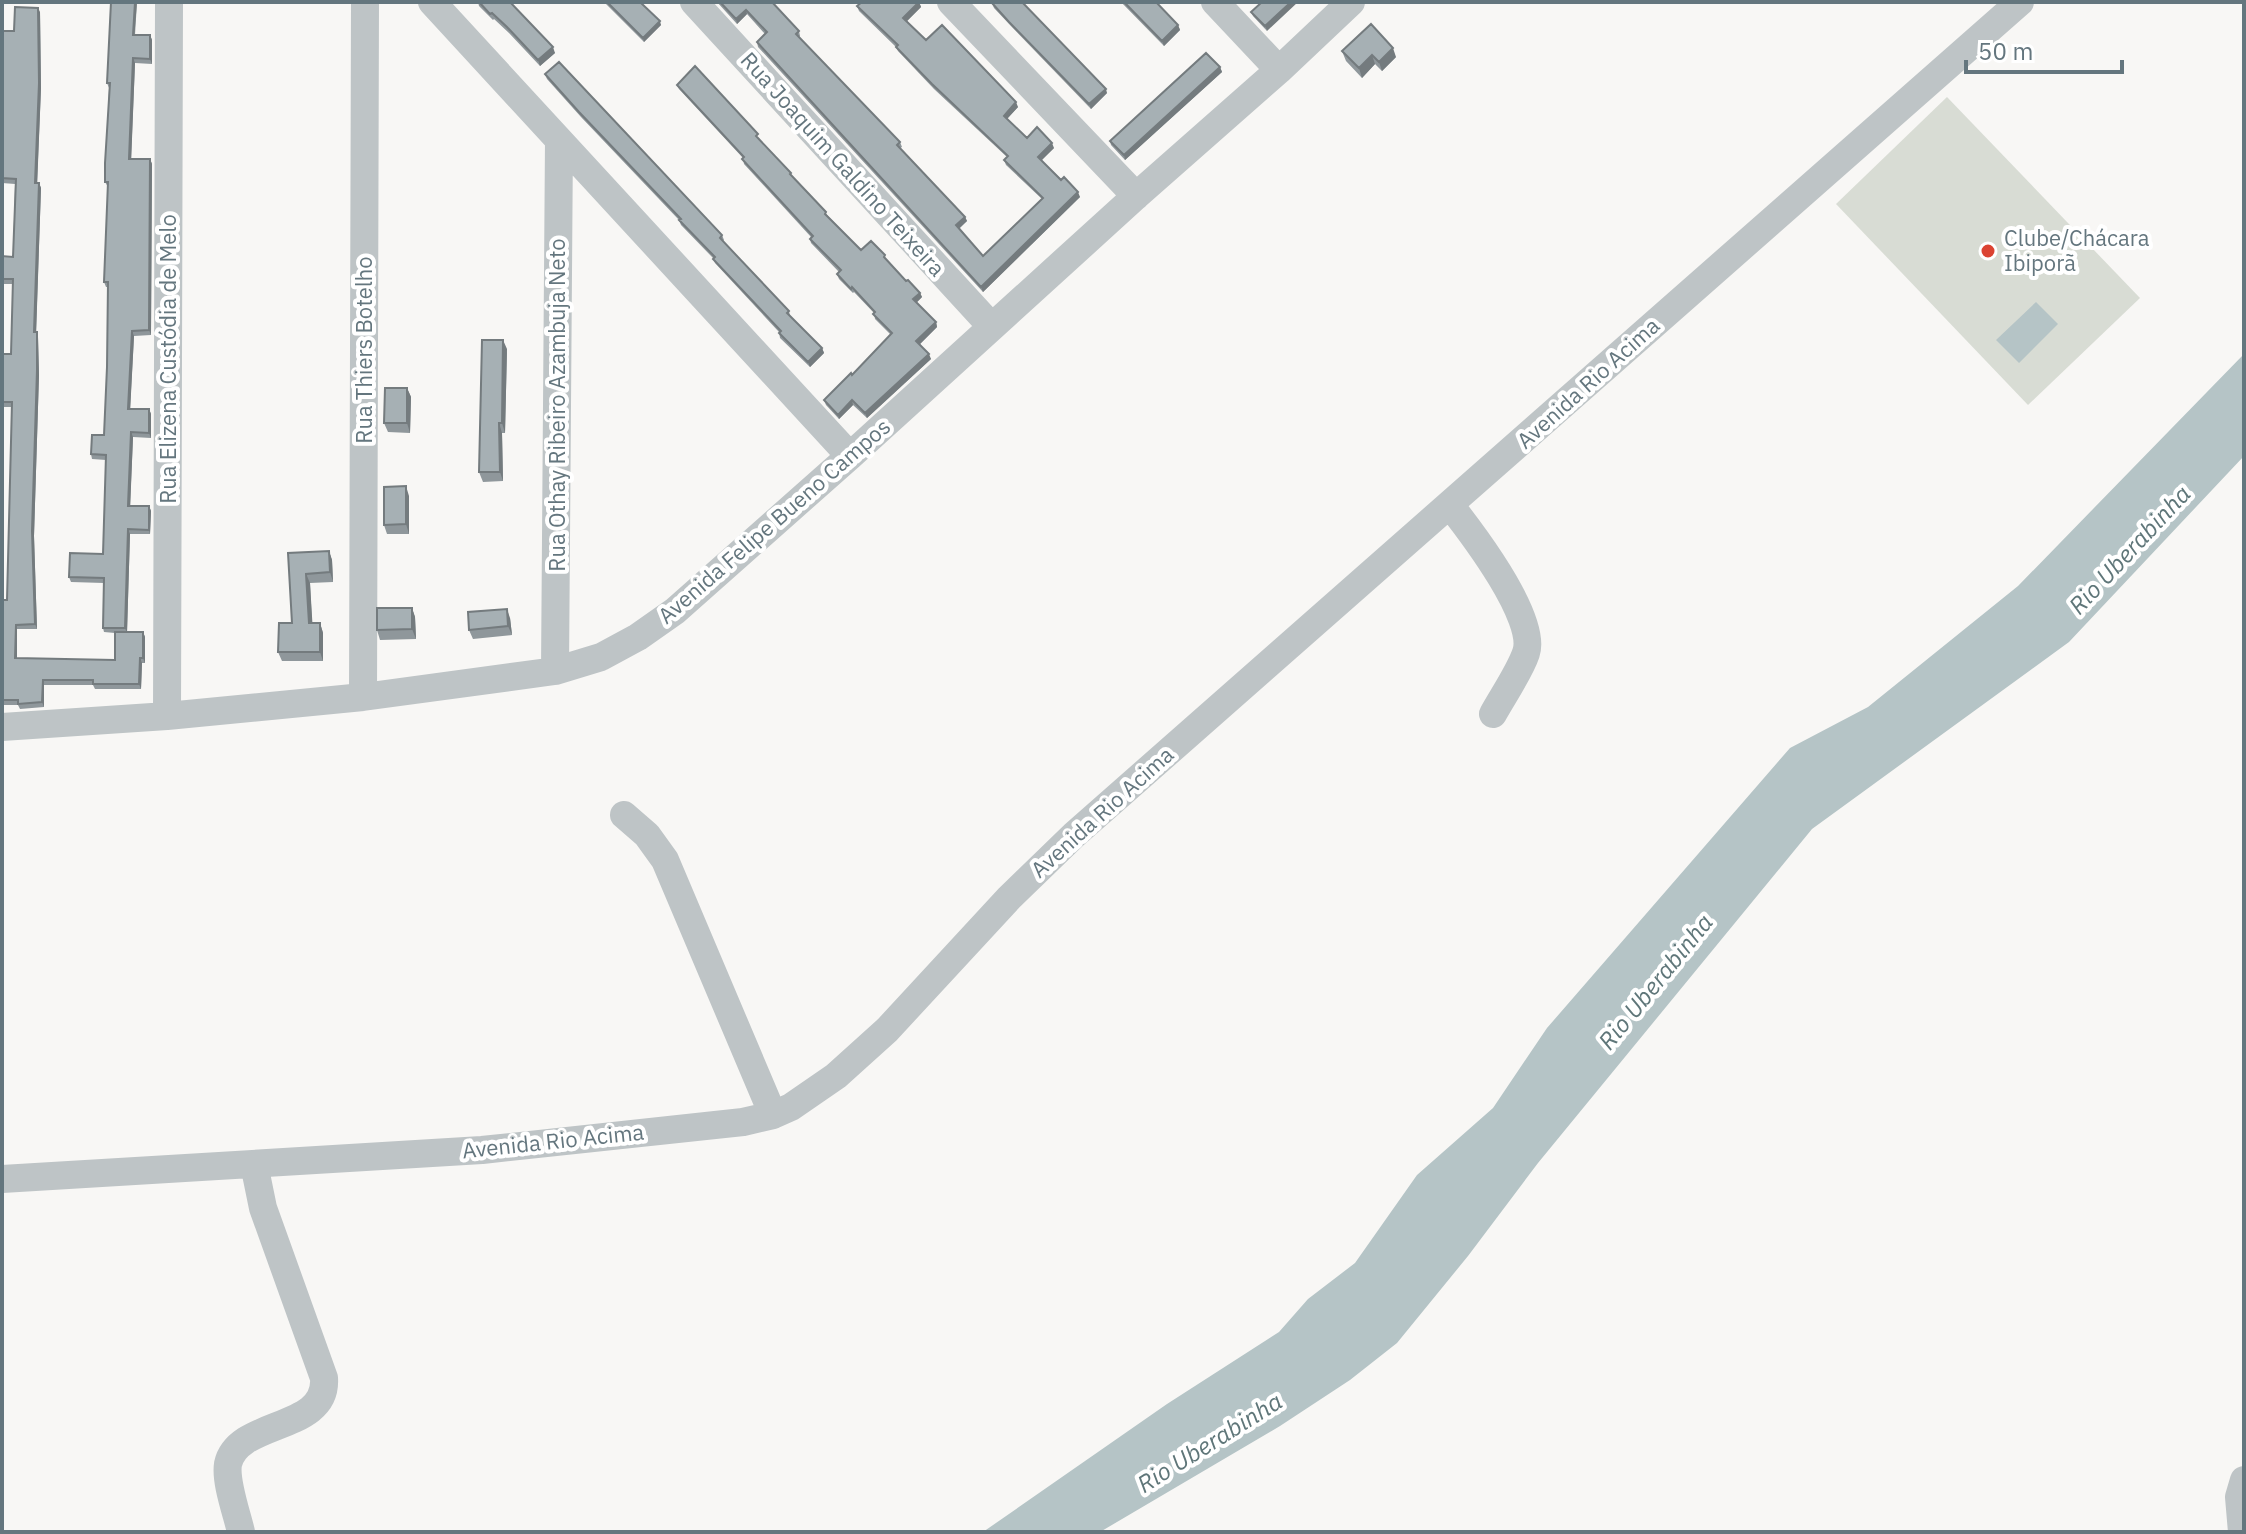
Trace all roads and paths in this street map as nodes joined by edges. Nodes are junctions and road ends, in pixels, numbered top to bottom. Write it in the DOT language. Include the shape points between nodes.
graph roads {
  1 [pos="169,2"];
  2 [pos="365,2"];
  3 [pos="432,2"];
  4 [pos="694,2"];
  5 [pos="951,2"];
  6 [pos="1215,2"];
  7 [pos="1351,2"];
  8 [pos="2020,2"];
  9 [pos="1279,70"];
  10 [pos="559,140"];
  11 [pos="1136,196"];
  12 [pos="992,327"];
  13 [pos="850,456"];
  14 [pos="1450,505"];
  15 [pos="555,671"];
  16 [pos="363,697"];
  17 [pos="1493,714"];
  18 [pos="167,716"];
  19 [pos="2,727"];
  20 [pos="624,815"];
  21 [pos="773,1115"];
  22 [pos="254,1164"];
  23 [pos="2,1179"];
  24 [pos="2244,1480"];
  25 [pos="241,1532"];
  26 [pos="2242,1532"];
  1 -- 18 [label="street, Rua Elizena Custódia de Melo"];
  2 -- 16 [label="street, Rua Thiers Botelho"];
  3 -- 10 [label="street"];
  4 -- 12 [label="street, Rua Joaquim Galdino Teixeira"];
  5 -- 11 [label="street"];
  6 -- 9 [label="street"];
  7 -- 9 [label="street, Avenida Felipe Bueno Campos"];
  8 -- 14 [label="street, Avenida Rio Acima"];
  9 -- 11 [label="street, Avenida Felipe Bueno Campos"];
  10 -- 13 [label="street"];
  10 -- 15 [label="street, Rua Othay Ribeiro Azambuja Neto"];
  11 -- 12 [label="street, Avenida Felipe Bueno Campos"];
  12 -- 13 [label="street, Avenida Felipe Bueno Campos"];
  13 -- 15 [label="street, Avenida Felipe Bueno Campos" via="675,611 601,657"];
  14 -- 17 [label="street" via="1512,595 1524,624 1528,651"];
  14 -- 21 [label="street, Avenida Rio Acima" via="1074,835 836,1076"];
  15 -- 16 [label="street, Avenida Felipe Bueno Campos"];
  16 -- 18 [label="street, Avenida Felipe Bueno Campos"];
  18 -- 19 [label="street, Avenida Felipe Bueno Campos"];
  20 -- 21 [label="street" via="665,860"];
  21 -- 22 [label="street, Avenida Rio Acima" via="482,1150"];
  22 -- 23 [label="street, Avenida Rio Acima"];
  22 -- 25 [label="street" via="263,1208 325,1389 312,1409 234,1451 228,1474"];
  24 -- 26 [label="street" via="2239,1497"];
}
